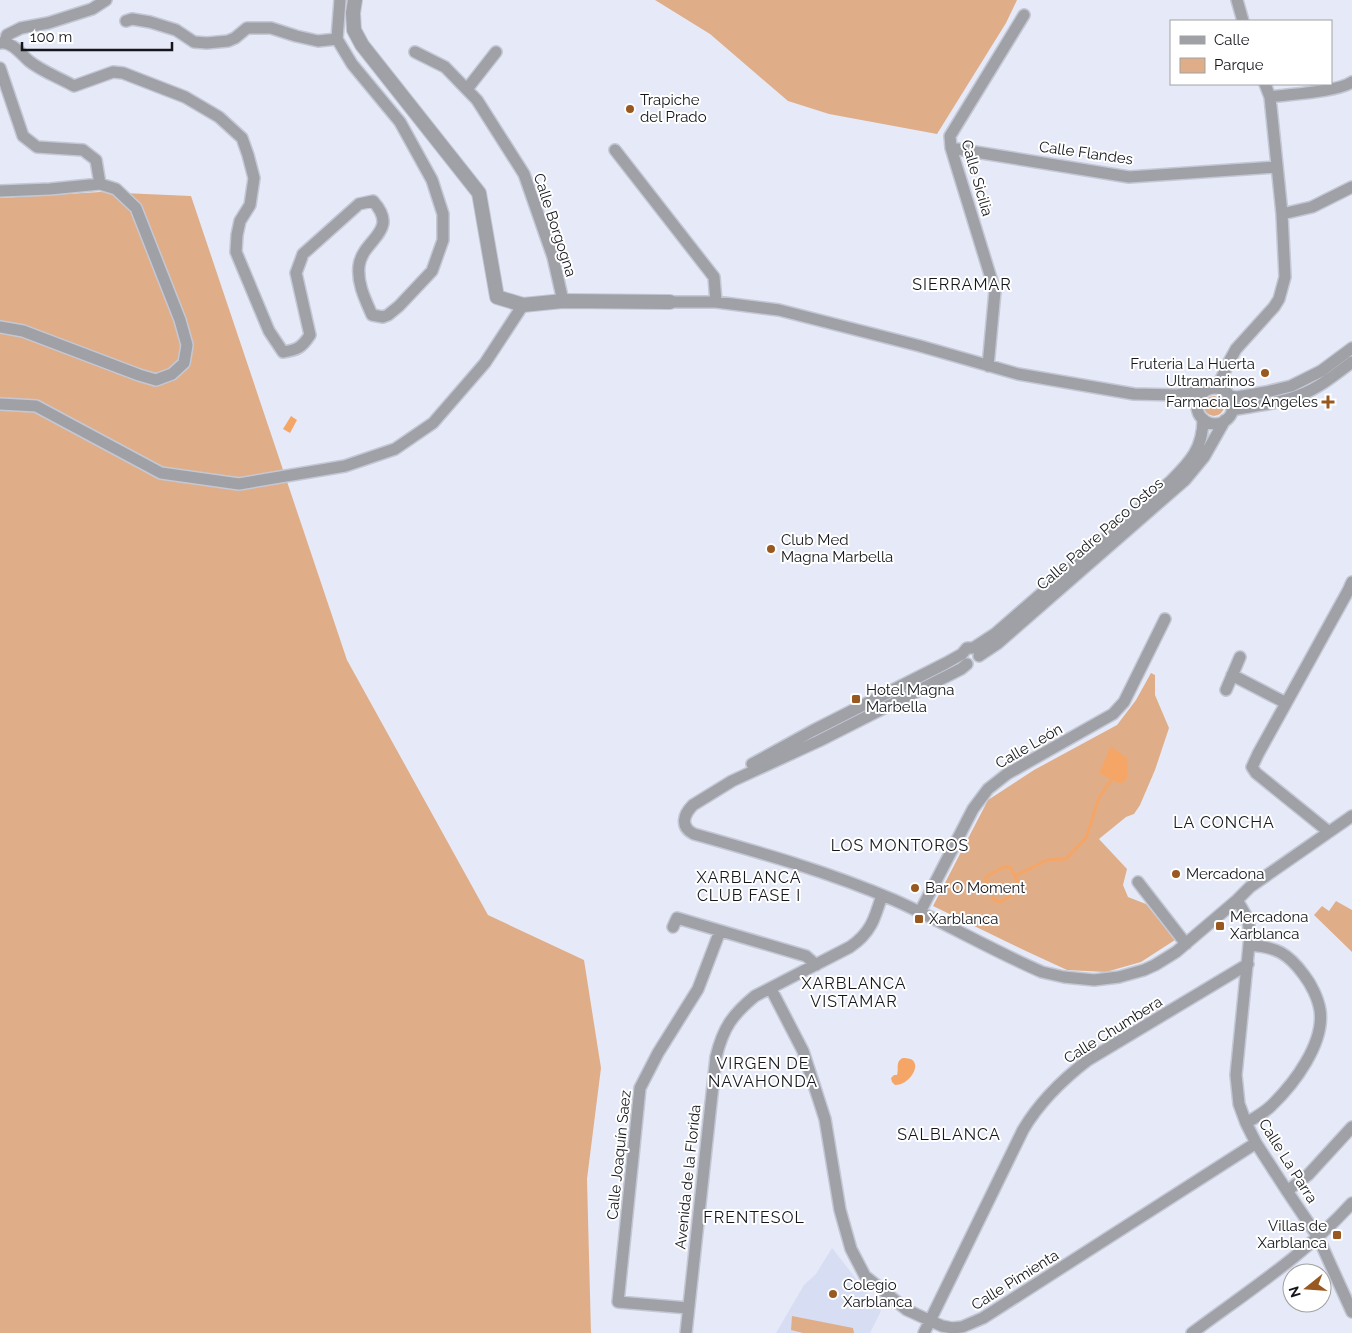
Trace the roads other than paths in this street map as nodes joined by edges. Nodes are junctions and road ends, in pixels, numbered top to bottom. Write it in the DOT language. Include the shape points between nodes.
graph roads {
  1 [pos="106,0"];
  2 [pos="340,0"];
  3 [pos="355,0"];
  4 [pos="1237,0"];
  5 [pos="1024,15"];
  6 [pos="1243,20"];
  7 [pos="126,21"];
  8 [pos="337,39"];
  9 [pos="2,43"];
  10 [pos="415,52"];
  11 [pos="496,52"];
  12 [pos="0,68"];
  13 [pos="1352,82"];
  14 [pos="1265,85"];
  15 [pos="466,90"];
  16 [pos="1270,96"];
  17 [pos="951,148"];
  18 [pos="615,150"];
  19 [pos="1277,167"];
  20 [pos="100,184"];
  21 [pos="1352,187"];
  22 [pos="0,191"];
  23 [pos="1282,214"];
  24 [pos="563,301"];
  25 [pos="670,302"];
  26 [pos="716,302"];
  27 [pos="523,305"];
  28 [pos="0,327"];
  29 [pos="1352,348"];
  30 [pos="1352,362"];
  31 [pos="988,366"];
  32 [pos="1212,389"];
  33 [pos="1177,395"];
  34 [pos="1229,396"];
  35 [pos="0,404"];
  36 [pos="1200,414"];
  37 [pos="1229,415"];
  38 [pos="1352,582"];
  39 [pos="1164,618"];
  40 [pos="976,652"];
  41 [pos="1240,657"];
  42 [pos="1232,675"];
  43 [pos="1226,690"];
  44 [pos="1286,703"];
  45 [pos="1352,816"];
  46 [pos="1329,832"];
  47 [pos="1138,882"];
  48 [pos="882,895"];
  49 [pos="1238,900"];
  50 [pos="920,912"];
  51 [pos="673,927"];
  52 [pos="720,931"];
  53 [pos="1186,944"];
  54 [pos="1249,945"];
  55 [pos="1248,964"];
  56 [pos="816,965"];
  57 [pos="770,989"];
  58 [pos="1246,1124"];
  59 [pos="1352,1127"];
  60 [pos="1256,1142"];
  61 [pos="1287,1191"];
  62 [pos="1352,1203"];
  63 [pos="1318,1237"];
  64 [pos="688,1308"];
  65 [pos="1352,1312"];
  66 [pos="930,1320"];
  67 [pos="686,1333"];
  68 [pos="924,1333"];
  69 [pos="1192,1333"];
  1 -- 9 [label="street" via="92,9 21,28 7,35"];
  2 -- 8 [label="street"];
  3 -- 27 [label="street" via="354,30 362,45 480,193 497,297"];
  4 -- 6 [label="street"];
  5 -- 17 [label="street, Calle Sicilia" via="950,136"];
  7 -- 8 [label="street" via="150,22 176,30 194,42 228,42 247,28 272,28 318,41"];
  8 -- 9 [label="street" via="352,64 400,122 432,180 443,214 442,240 432,271 400,306 383,317 372,315 360,285 359,264 362,254 381,232 382,220 373,201 359,204 303,254 296,273 310,335 295,350 283,352 269,331 236,252 240,221 250,205 254,178 242,138 219,117 185,97 113,72 74,86 31,62 14,47"];
  10 -- 15 [label="street, Calle Borgogna" via="445,68"];
  11 -- 15 [label="street"];
  12 -- 20 [label="street" via="23,136 38,147 83,150 96,160"];
  13 -- 16 [label="street" via="1312,92"];
  14 -- 16 [label="street"];
  15 -- 24 [label="street, Calle Borgogna" via="477,100 524,174 553,257"];
  16 -- 19 [label="street"];
  17 -- 19 [label="street, Calle Flandes" via="1129,176"];
  17 -- 31 [label="street, Calle Sicilia" via="995,291"];
  18 -- 26 [label="street" via="714,277"];
  19 -- 23 [label="street"];
  20 -- 22 [label="street"];
  20 -- 28 [label="street" via="116,189 136,208 188,344 184,363 172,374 156,380 23,331"];
  21 -- 23 [label="street" via="1312,207"];
  23 -- 32 [label="street" via="1285,277 1279,299 1236,349"];
  24 -- 25 [label="street"];
  24 -- 27 [label="street"];
  25 -- 26 [label="street"];
  26 -- 31 [label="street" via="780,310"];
  27 -- 35 [label="street" via="485,363 433,423 395,449 345,466 239,484 161,473 36,406"];
  29 -- 34 [label="street" via="1291,386"];
  30 -- 37 [label="street" via="1324,383 1299,396"];
  31 -- 33 [label="street" via="1134,394"];
  32 -- 33 [label="street"];
  32 -- 34 [label="street" via="1223,390"];
  32 -- 36 [label="street" via="1198,398"];
  33 -- 36 [label="street"];
  34 -- 37 [label="street" via="1232,404"];
  36 -- 37 [label="street" via="1214,424"];
  36 -- 40 [label="street, Calle Padre Paco Ostos" via="1202,438 1199,446 1171,481"];
  37 -- 40 [label="street, Calle Padre Paco Ostos" via="1204,457 1184,480 997,644"];
  38 -- 44 [label="street"];
  39 -- 50 [label="street, Calle León" via="1124,702 1114,714 1007,774 988,789 973,809"];
  40 -- 48 [label="street" via="975,663 964,659 961,670 732,781 693,805 685,816 685,827 694,834 831,874"];
  41 -- 42 [label="street"];
  42 -- 43 [label="street"];
  42 -- 44 [label="street"];
  44 -- 46 [label="street" via="1253,764 1253,770"];
  45 -- 46 [label="street"];
  46 -- 49 [label="street" via="1250,887"];
  47 -- 53 [label="street"];
  48 -- 50 [label="street"];
  48 -- 56 [label="street, Avenida de la Florida" via="875,916 859,941"];
  49 -- 53 [label="street"];
  49 -- 54 [label="street, Calle La Parra" via="1248,919"];
  50 -- 53 [label="street" via="1026,965 1078,980 1119,978 1144,970"];
  51 -- 52 [label="street" via="677,918"];
  52 -- 56 [label="street" via="806,956"];
  52 -- 64 [label="street, Calle Joaquín Saez" via="698,989 640,1088 618,1302"];
  54 -- 55 [label="street, Calle La Parra"];
  54 -- 58 [label="street" via="1273,948 1299,968 1317,1000 1320,1028 1304,1066 1271,1106"];
  55 -- 58 [label="street, Calle La Parra" via="1236,1075 1239,1104"];
  55 -- 66 [label="street, Calle Chumbera" via="1088,1060 1042,1102 1019,1137"];
  56 -- 57 [label="street, Avenida de la Florida"];
  57 -- 64 [label="street, Avenida de la Florida" via="741,1008 720,1040"];
  57 -- 66 [label="street, Calle Pimienta" via="803,1051 825,1119 850,1249 865,1276 907,1310"];
  58 -- 60 [label="street, Calle La Parra"];
  59 -- 61 [label="street" via="1308,1175"];
  60 -- 61 [label="street, Calle La Parra"];
  60 -- 66 [label="street, Calle Pimienta" via="983,1318 952,1328"];
  61 -- 63 [label="street, Calle La Parra"];
  62 -- 63 [label="street"];
  63 -- 65 [label="street, Calle La Parra"];
  63 -- 69 [label="street"];
  64 -- 67 [label="street, Avenida de la Florida"];
  66 -- 68 [label="street, Calle Chumbera"];
}
